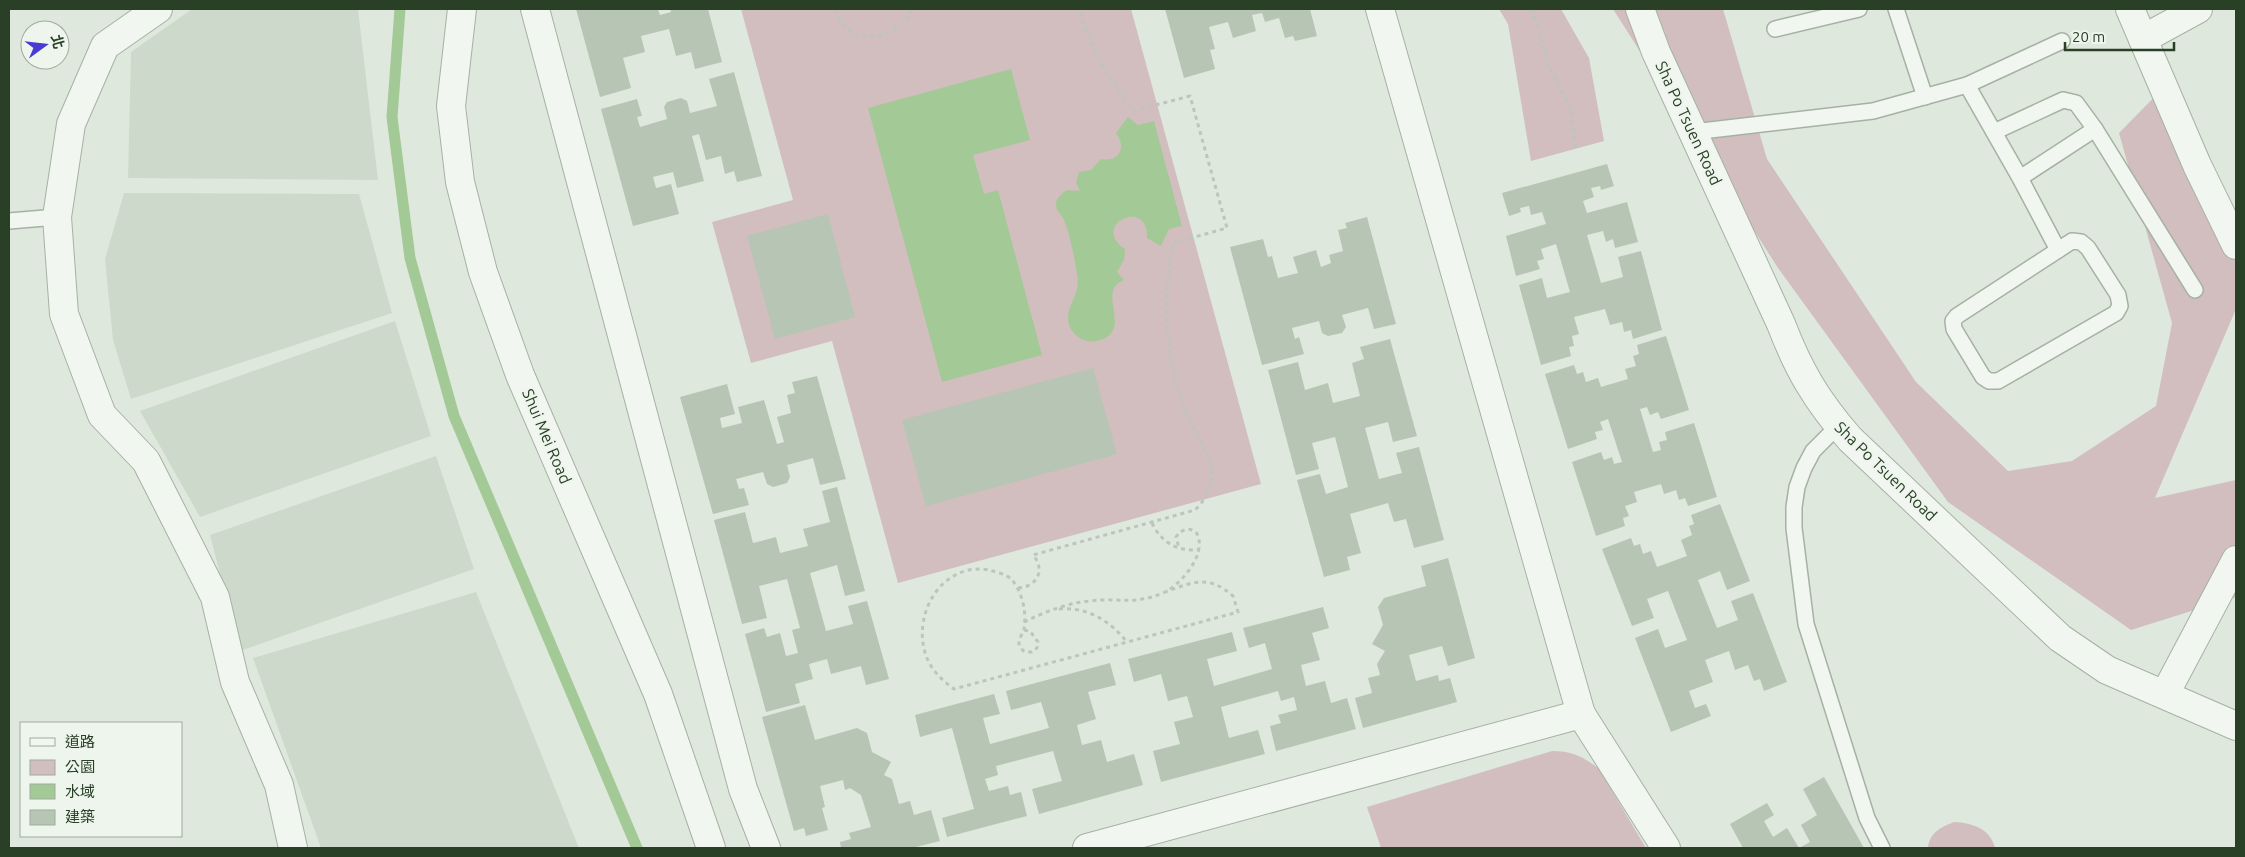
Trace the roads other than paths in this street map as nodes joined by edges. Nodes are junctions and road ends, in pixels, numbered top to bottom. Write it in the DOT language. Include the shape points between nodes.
graph roads {
  1 [pos="154,9"];
  2 [pos="462,9"];
  3 [pos="535,9"];
  4 [pos="1380,9"];
  5 [pos="1640,9"];
  6 [pos="1859,9"];
  7 [pos="1896,9"];
  8 [pos="2130,9"];
  9 [pos="2198,9"];
  10 [pos="1775,29"];
  11 [pos="2143,39"];
  12 [pos="2062,41"];
  13 [pos="1967,86"];
  14 [pos="1925,97"];
  15 [pos="2095,129"];
  16 [pos="1693,132"];
  17 [pos="1994,132"];
  18 [pos="2020,178"];
  19 [pos="57,217"];
  20 [pos="9,221"];
  21 [pos="2236,245"];
  22 [pos="2058,250"];
  23 [pos="2195,290"];
  24 [pos="1838,426"];
  25 [pos="2236,560"];
  26 [pos="2165,694"];
  27 [pos="1581,714"];
  28 [pos="2236,726"];
  29 [pos="293,848"];
  30 [pos="711,848"];
  31 [pos="766,848"];
  32 [pos="1087,848"];
  33 [pos="1666,848"];
  34 [pos="1882,848"];
  1 -- 19 [label="street" via="105,46 71,124"];
  2 -- 30 [label="street, Shui Mei Road" via="451,106 460,182 483,272 520,375 658,694"];
  3 -- 31 [label="street" via="743,789"];
  4 -- 27 [label="street"];
  5 -- 16 [label="street, Sha Po Tsuen Road"];
  6 -- 10 [label="lane"];
  7 -- 14 [label="lane"];
  8 -- 11 [label="street"];
  9 -- 11 [label="street"];
  11 -- 21 [label="street"];
  12 -- 13 [label="lane"];
  13 -- 14 [label="lane"];
  13 -- 17 [label="lane"];
  14 -- 16 [label="lane" via="1873,111"];
  15 -- 17 [label="lane" via="2076,103 2063,100"];
  15 -- 18 [label="lane"];
  15 -- 23 [label="lane"];
  16 -- 24 [label="street, Sha Po Tsuen Road" via="1794,357 1810,388"];
  17 -- 18 [label="lane"];
  18 -- 22 [label="lane"];
  19 -- 20 [label="lane"];
  19 -- 29 [label="street" via="64,314 102,415 146,461 215,597 235,682 279,785"];
  22 -- 22 [label="lane" via="2072,241 2081,242 2088,248 2118,295 2120,306 2116,313 1998,381 1989,381 1983,377 1954,329 1953,321"];
  24 -- 26 [label="street, Sha Po Tsuen Road" via="2060,638 2107,670"];
  24 -- 34 [label="lane" via="1813,452 1804,468 1797,487 1794,528 1806,624 1867,818"];
  25 -- 26 [label="street"];
  26 -- 28 [label="street, Sha Po Tsuen Road"];
  27 -- 32 [label="street"];
  27 -- 33 [label="street"];
}
